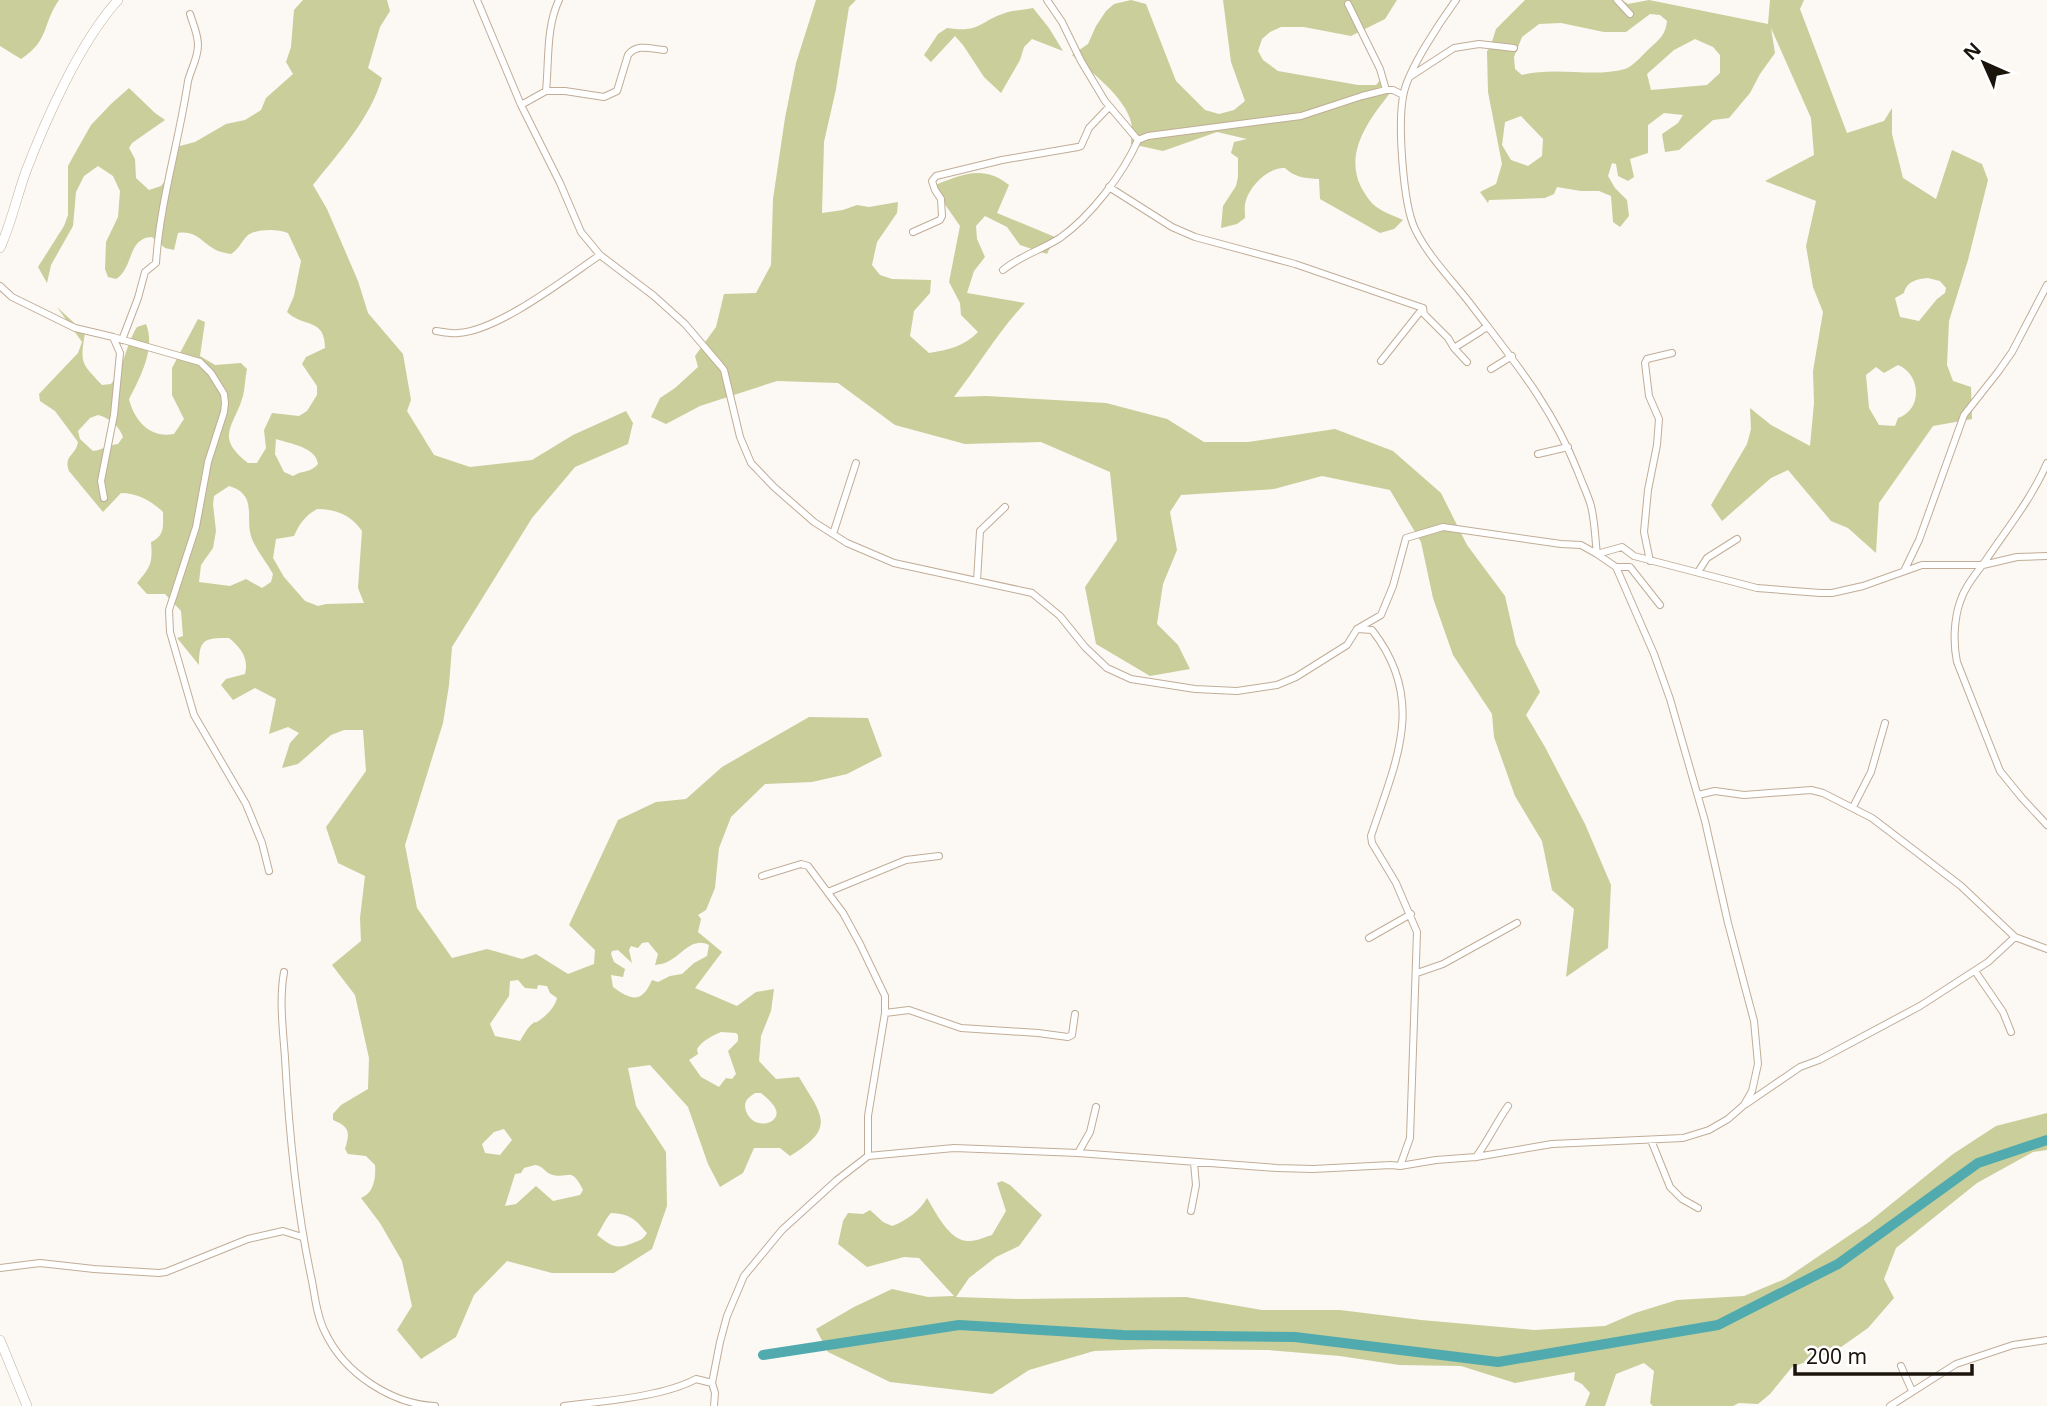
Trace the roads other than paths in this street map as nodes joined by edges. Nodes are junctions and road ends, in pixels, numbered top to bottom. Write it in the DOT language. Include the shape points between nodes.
graph roads {
  1 [pos="118,0"];
  2 [pos="477,0"];
  3 [pos="559,0"];
  4 [pos="1047,0"];
  5 [pos="1456,0"];
  6 [pos="1617,0"];
  7 [pos="1348,4"];
  8 [pos="190,14"];
  9 [pos="1630,14"];
  10 [pos="1514,48"];
  11 [pos="664,50"];
  12 [pos="1410,77"];
  13 [pos="1387,90"];
  14 [pos="546,91"];
  15 [pos="1403,95"];
  16 [pos="522,105"];
  17 [pos="1109,107"];
  18 [pos="1138,140"];
  19 [pos="1109,187"];
  20 [pos="913,232"];
  21 [pos="0,248"];
  22 [pos="600,255"];
  23 [pos="1003,270"];
  24 [pos="2047,285"];
  25 [pos="0,286"];
  26 [pos="1423,309"];
  27 [pos="1488,328"];
  28 [pos="436,331"];
  29 [pos="113,337"];
  30 [pos="122,340"];
  31 [pos="1454,348"];
  32 [pos="1672,353"];
  33 [pos="1512,356"];
  34 [pos="1381,361"];
  35 [pos="1467,362"];
  36 [pos="1491,369"];
  37 [pos="1568,447"];
  38 [pos="1538,454"];
  39 [pos="856,463"];
  40 [pos="2047,463"];
  41 [pos="104,498"];
  42 [pos="1005,507"];
  43 [pos="833,534"];
  44 [pos="1737,539"];
  45 [pos="1597,554"];
  46 [pos="2047,556"];
  47 [pos="1650,561"];
  48 [pos="1983,565"];
  49 [pos="1616,566"];
  50 [pos="1904,571"];
  51 [pos="1698,572"];
  52 [pos="977,581"];
  53 [pos="1660,605"];
  54 [pos="1357,629"];
  55 [pos="1885,723"];
  56 [pos="1698,795"];
  57 [pos="1853,807"];
  58 [pos="2047,825"];
  59 [pos="939,856"];
  60 [pos="269,870"];
  61 [pos="762,876"];
  62 [pos="828,892"];
  63 [pos="1411,914"];
  64 [pos="1517,923"];
  65 [pos="2015,937"];
  66 [pos="1369,938"];
  67 [pos="2047,949"];
  68 [pos="1975,971"];
  69 [pos="284,972"];
  70 [pos="1417,973"];
  71 [pos="885,1013"];
  72 [pos="1074,1014"];
  73 [pos="2011,1032"];
  74 [pos="1744,1105"];
  75 [pos="1508,1106"];
  76 [pos="1097,1107"];
  77 [pos="1651,1140"];
  78 [pos="1078,1153"];
  79 [pos="868,1156"];
  80 [pos="1476,1157"];
  81 [pos="1194,1163"];
  82 [pos="1400,1166"];
  83 [pos="1698,1208"];
  84 [pos="1191,1211"];
  85 [pos="302,1237"];
  86 [pos="0,1268"];
  87 [pos="0,1340"];
  88 [pos="2047,1340"];
  89 [pos="1901,1366"];
  90 [pos="712,1383"];
  91 [pos="1912,1391"];
  92 [pos="27,1406"];
  93 [pos="436,1406"];
  94 [pos="564,1406"];
  95 [pos="714,1406"];
  96 [pos="1890,1406"];
  1 -- 21 [label="main road" via="90,38 51,113"];
  2 -- 16 [label="street"];
  3 -- 14 [label="street" via="550,31"];
  4 -- 17 [label="street"];
  5 -- 12 [label="street"];
  6 -- 9 [label="street"];
  7 -- 13 [label="street"];
  8 -- 30 [label="street" via="198,52 158,226 156,263 145,272"];
  10 -- 12 [label="street" via="1479,44 1454,48"];
  11 -- 14 [label="street" via="637,47 631,51 617,92 610,96"];
  12 -- 15 [label="street"];
  13 -- 15 [label="street"];
  13 -- 18 [label="street" via="1301,116"];
  14 -- 16 [label="street"];
  15 -- 27 [label="street" via="1403,164 1411,220 1422,242"];
  16 -- 22 [label="street" via="581,232"];
  17 -- 18 [label="street"];
  17 -- 20 [label="street" via="1078,147 936,176 932,181 941,199 942,216"];
  18 -- 19 [label="street"];
  19 -- 23 [label="street" via="1073,228"];
  19 -- 26 [label="street" via="1195,237 1295,264"];
  22 -- 28 [label="street" via="513,313 458,333"];
  22 -- 43 [label="street" via="685,324 720,365 751,463 790,502"];
  24 -- 50 [label="street" via="2012,352 1964,415"];
  25 -- 29 [label="street" via="12,297 75,328"];
  26 -- 31 [label="street"];
  26 -- 34 [label="street"];
  27 -- 31 [label="street"];
  27 -- 33 [label="street"];
  29 -- 30 [label="street"];
  29 -- 41 [label="street" via="120,353 101,481"];
  30 -- 60 [label="street" via="200,362 224,394 224,412 196,527 169,610 170,632 194,715 246,804"];
  31 -- 35 [label="street"];
  32 -- 47 [label="street" via="1645,363 1659,419 1644,532"];
  33 -- 36 [label="street"];
  33 -- 37 [label="street"];
  37 -- 38 [label="street"];
  37 -- 45 [label="street" via="1591,506"];
  39 -- 43 [label="street"];
  40 -- 48 [label="street"];
  42 -- 52 [label="street" via="980,531"];
  43 -- 52 [label="street" via="894,563"];
  44 -- 51 [label="street" via="1707,558"];
  45 -- 47 [label="street" via="1622,547"];
  45 -- 49 [label="street"];
  45 -- 54 [label="street" via="1581,545 1443,527 1406,538 1381,615"];
  46 -- 48 [label="street"];
  47 -- 51 [label="street"];
  48 -- 50 [label="street" via="1922,565"];
  48 -- 58 [label="street" via="1959,605 1957,662 2000,771"];
  49 -- 53 [label="street" via="1630,567"];
  49 -- 56 [label="street" via="1666,688"];
  50 -- 51 [label="street" via="1832,593 1757,588"];
  52 -- 54 [label="street" via="1040,598 1100,662 1122,676 1195,689 1250,690 1277,685 1347,645"];
  54 -- 63 [label="street" via="1372,630 1381,641 1401,689 1402,731 1371,836"];
  55 -- 57 [label="street" via="1871,772"];
  56 -- 57 [label="street" via="1811,790"];
  56 -- 74 [label="street" via="1757,1037 1756,1075"];
  57 -- 65 [label="street" via="1961,886"];
  59 -- 62 [label="street" via="906,860"];
  61 -- 62 [label="street" via="804,865"];
  62 -- 71 [label="street" via="844,913 878,980 885,996"];
  63 -- 66 [label="street"];
  63 -- 70 [label="street" via="1417,932"];
  64 -- 70 [label="street" via="1443,964"];
  65 -- 67 [label="street"];
  65 -- 68 [label="street"];
  68 -- 73 [label="street"];
  68 -- 74 [label="street" via="1873,1032 1800,1067"];
  69 -- 85 [label="street" via="280,1000"];
  70 -- 82 [label="street" via="1410,1138"];
  71 -- 72 [label="street" via="909,1010 961,1028 1068,1037"];
  71 -- 79 [label="street" via="867,1116"];
  74 -- 77 [label="street" via="1709,1130"];
  75 -- 80 [label="street"];
  76 -- 78 [label="street"];
  77 -- 80 [label="street" via="1552,1144"];
  77 -- 83 [label="street" via="1670,1187"];
  78 -- 79 [label="street" via="954,1149"];
  78 -- 81 [label="street"];
  79 -- 90 [label="street" via="782,1230 744,1276 727,1316"];
  80 -- 82 [label="street"];
  81 -- 82 [label="street" via="1301,1169"];
  81 -- 84 [label="street"];
  85 -- 86 [label="street" via="283,1231 254,1237 159,1273 40,1263"];
  85 -- 93 [label="street" via="323,1328 340,1356 388,1394 416,1405"];
  87 -- 92 [label="main road"];
  88 -- 91 [label="street" via="2013,1345 1956,1364"];
  89 -- 91 [label="street"];
  90 -- 94 [label="street" via="696,1379 682,1387"];
  90 -- 95 [label="street"];
  91 -- 96 [label="street"];
}
